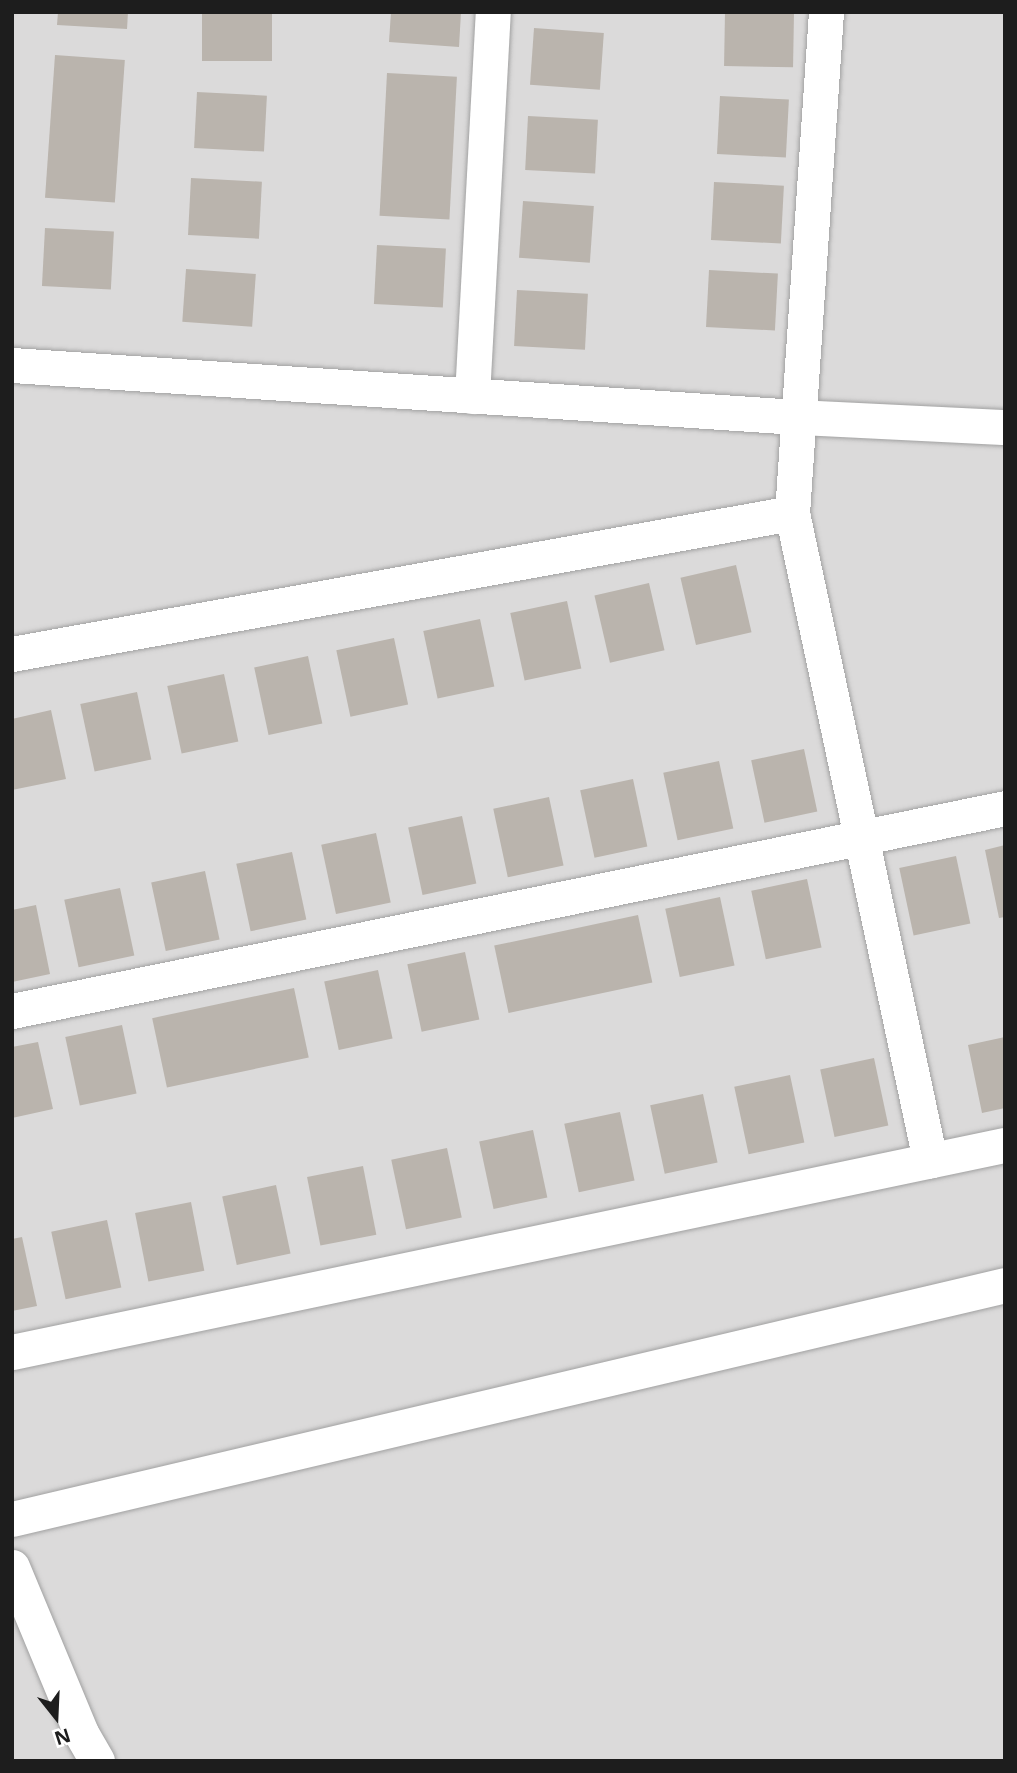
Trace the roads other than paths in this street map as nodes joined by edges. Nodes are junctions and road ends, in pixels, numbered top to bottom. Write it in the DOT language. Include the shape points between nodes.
graph roads {
  1 [pos="493,12"];
  2 [pos="826,12"];
  3 [pos="12,365"];
  4 [pos="472,396"];
  5 [pos="798,417"];
  6 [pos="1005,427"];
  7 [pos="792,513"];
  8 [pos="12,654"];
  9 [pos="1005,808"];
  10 [pos="859,838"];
  11 [pos="12,1011"];
  12 [pos="1005,1145"];
  13 [pos="930,1160"];
  14 [pos="1005,1285"];
  15 [pos="12,1352"];
  16 [pos="12,1519"];
  17 [pos="12,1567"];
  18 [pos="97,1761"];
  1 -- 4 [label="street"];
  2 -- 5 [label="street"];
  3 -- 4 [label="street"];
  4 -- 5 [label="street"];
  5 -- 6 [label="street"];
  5 -- 7 [label="street"];
  7 -- 8 [label="street"];
  7 -- 10 [label="street"];
  9 -- 10 [label="street"];
  10 -- 11 [label="street"];
  10 -- 13 [label="street"];
  12 -- 13 [label="street"];
  13 -- 15 [label="street"];
  14 -- 16 [label="street"];
  17 -- 18 [label="street"];
}
